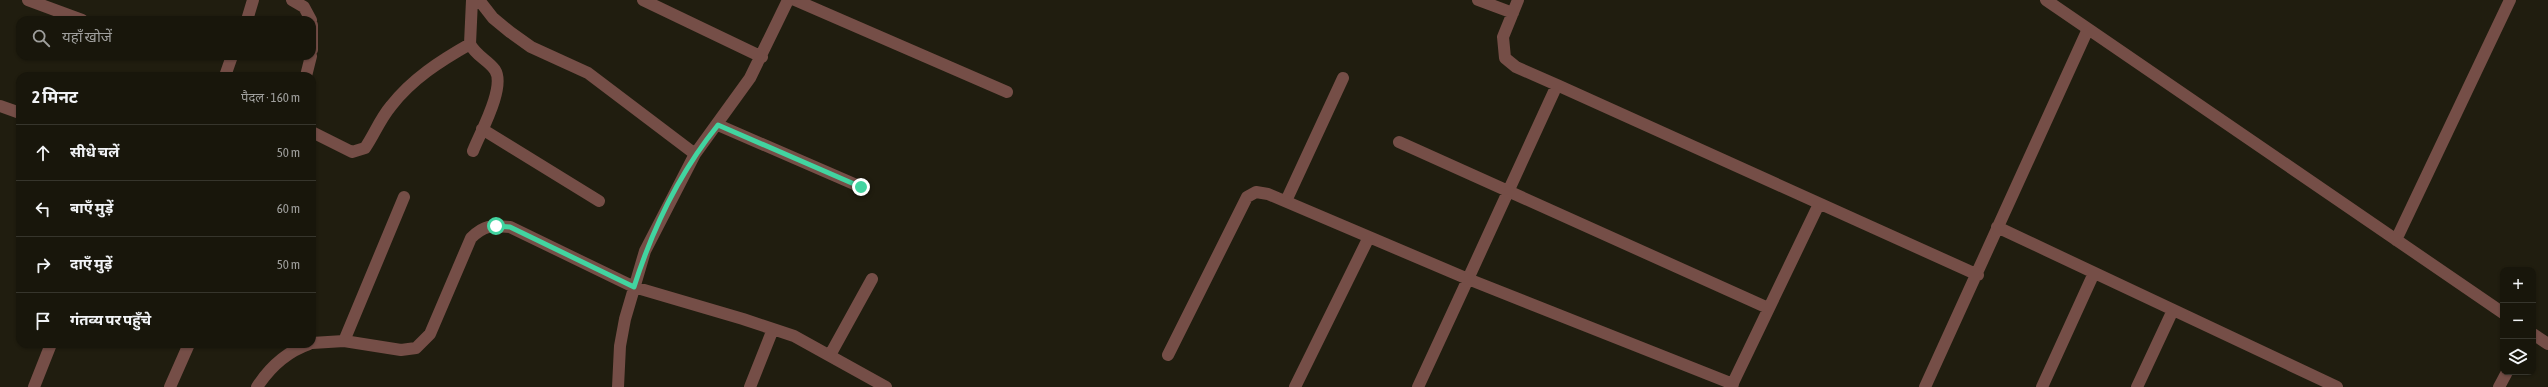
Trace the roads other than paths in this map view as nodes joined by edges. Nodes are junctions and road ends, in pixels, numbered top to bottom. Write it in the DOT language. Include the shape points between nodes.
graph roads {
  1 [pos="28,0"];
  2 [pos="253,0"];
  3 [pos="292,0"];
  4 [pos="472,0"];
  5 [pos="480,0"];
  6 [pos="643,0"];
  7 [pos="788,0"];
  8 [pos="795,0"];
  9 [pos="1478,0"];
  10 [pos="1518,0"];
  11 [pos="2046,0"];
  12 [pos="2510,0"];
  13 [pos="1513,13"];
  14 [pos="71,16"];
  15 [pos="248,16"];
  16 [pos="309,16"];
  17 [pos="2088,29"];
  18 [pos="470,44"];
  19 [pos="762,57"];
  20 [pos="231,60"];
  21 [pos="310,60"];
  22 [pos="226,72"];
  23 [pos="307,72"];
  24 [pos="1344,78"];
  25 [pos="1557,85"];
  26 [pos="1006,92"];
  27 [pos="0,106"];
  28 [pos="16,112"];
  29 [pos="718,125"];
  30 [pos="482,129"];
  31 [pos="316,134"];
  32 [pos="1399,142"];
  33 [pos="473,151"];
  34 [pos="695,154"];
  35 [pos="861,187"];
  36 [pos="1509,191"];
  37 [pos="404,197"];
  38 [pos="599,201"];
  39 [pos="1286,201"];
  40 [pos="1819,204"];
  41 [pos="1997,227"];
  42 [pos="1368,237"];
  43 [pos="2396,240"];
  44 [pos="2094,273"];
  45 [pos="1978,275"];
  46 [pos="872,279"];
  47 [pos="1468,279"];
  48 [pos="634,287"];
  49 [pos="1768,308"];
  50 [pos="2173,310"];
  51 [pos="2500,311"];
  52 [pos="773,329"];
  53 [pos="2536,336"];
  54 [pos="344,341"];
  55 [pos="316,343"];
  56 [pos="2548,344"];
  57 [pos="49,348"];
  58 [pos="187,348"];
  59 [pos="300,348"];
  60 [pos="830,355"];
  61 [pos="1168,355"];
  62 [pos="2505,375"];
  63 [pos="1732,386"];
  64 [pos="34,387"];
  65 [pos="170,387"];
  66 [pos="258,387"];
  67 [pos="618,387"];
  68 [pos="750,387"];
  69 [pos="886,387"];
  70 [pos="1295,387"];
  71 [pos="1418,387"];
  72 [pos="1925,387"];
  73 [pos="2042,387"];
  74 [pos="2137,387"];
  75 [pos="2336,387"];
  76 [pos="2499,387"];
  1 -- 14 [label="street"];
  2 -- 15 [label="street"];
  3 -- 16 [label="street" via="304,6"];
  4 -- 18 [label="street"];
  5 -- 34 [label="street" via="493,18 510,32 531,47 588,73"];
  6 -- 19 [label="street"];
  7 -- 19 [label="street"];
  8 -- 26 [label="street"];
  9 -- 13 [label="street"];
  10 -- 13 [label="street"];
  11 -- 17 [label="street"];
  12 -- 43 [label="street"];
  13 -- 25 [label="street" via="1503,37 1505,58 1516,67"];
  17 -- 41 [label="street"];
  17 -- 43 [label="street"];
  18 -- 30 [label="street" via="473,51 494,68 499,83"];
  18 -- 31 [label="street" via="438,63 401,95 383,117 365,148 352,152"];
  19 -- 29 [label="street"];
  20 -- 22 [label="street"];
  21 -- 23 [label="street"];
  24 -- 39 [label="street"];
  25 -- 36 [label="street"];
  25 -- 40 [label="street"];
  27 -- 28 [label="street"];
  29 -- 34 [label="street"];
  29 -- 35 [label="street"];
  30 -- 33 [label="street"];
  30 -- 38 [label="street"];
  32 -- 36 [label="street"];
  34 -- 48 [label="street" via="645,251"];
  36 -- 47 [label="street"];
  36 -- 49 [label="street"];
  37 -- 54 [label="street"];
  39 -- 42 [label="street"];
  39 -- 61 [label="street" via="1256,192 1247,197"];
  40 -- 45 [label="street"];
  40 -- 49 [label="street"];
  41 -- 44 [label="street"];
  41 -- 45 [label="street"];
  42 -- 47 [label="street"];
  42 -- 70 [label="street"];
  43 -- 51 [label="street"];
  44 -- 50 [label="street"];
  44 -- 73 [label="street"];
  45 -- 72 [label="street"];
  46 -- 60 [label="street"];
  47 -- 63 [label="street"];
  47 -- 71 [label="street"];
  48 -- 52 [label="street"];
  48 -- 54 [label="street" via="510,227 481,228 471,238 425,341 416,348 401,350"];
  48 -- 67 [label="street" via="620,346"];
  49 -- 63 [label="street"];
  50 -- 74 [label="street"];
  50 -- 75 [label="street"];
  52 -- 60 [label="street" via="794,336"];
  52 -- 68 [label="street"];
  53 -- 56 [label="street"];
  54 -- 55 [label="street"];
  57 -- 64 [label="street"];
  58 -- 65 [label="street"];
  59 -- 66 [label="street" via="285,355 265,375"];
  60 -- 69 [label="street"];
  62 -- 76 [label="street"];
}
